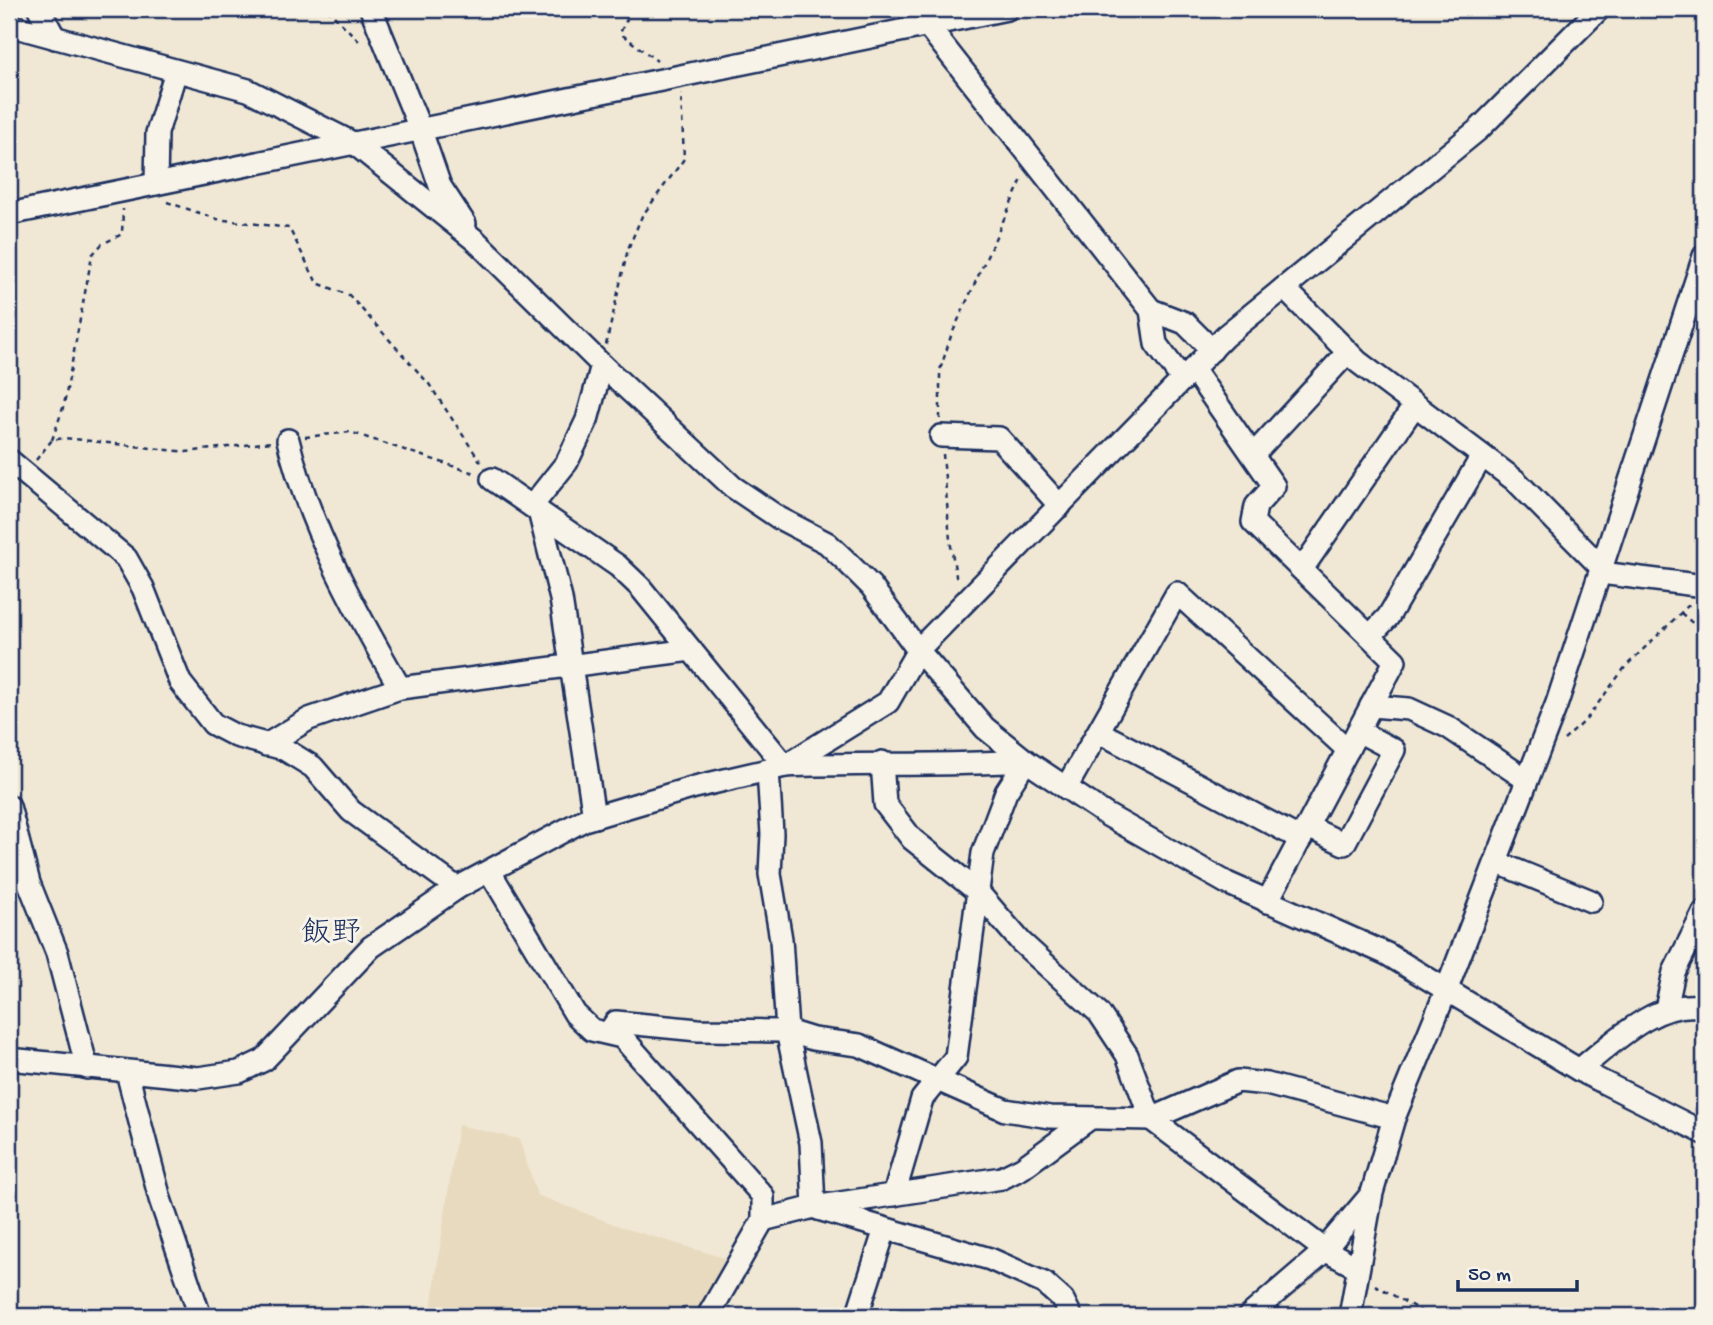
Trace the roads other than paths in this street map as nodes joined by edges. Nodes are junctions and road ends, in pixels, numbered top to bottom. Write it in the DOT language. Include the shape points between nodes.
graph roads {
  1 [pos="38,9"];
  2 [pos="371,9"];
  3 [pos="1007,9"];
  4 [pos="1599,9"];
  5 [pos="9,25"];
  6 [pos="927,25"];
  7 [pos="55,38"];
  8 [pos="176,71"];
  9 [pos="421,131"];
  10 [pos="355,144"];
  11 [pos="156,184"];
  12 [pos="9,214"];
  13 [pos="476,241"];
  14 [pos="1704,256"];
  15 [pos="1284,288"];
  16 [pos="1151,310"];
  17 [pos="1212,350"];
  18 [pos="1348,352"];
  19 [pos="602,365"];
  20 [pos="1188,375"];
  21 [pos="1415,405"];
  22 [pos="941,436"];
  23 [pos="288,440"];
  24 [pos="1253,455"];
  25 [pos="1482,456"];
  26 [pos="16,465"];
  27 [pos="492,479"];
  28 [pos="1060,506"];
  29 [pos="536,509"];
  30 [pos="1302,569"];
  31 [pos="1601,570"];
  32 [pos="1700,592"];
  33 [pos="1370,636"];
  34 [pos="691,650"];
  35 [pos="918,650"];
  36 [pos="572,666"];
  37 [pos="400,688"];
  38 [pos="1371,706"];
  39 [pos="1359,731"];
  40 [pos="1099,732"];
  41 [pos="266,744"];
  42 [pos="1348,750"];
  43 [pos="1026,761"];
  44 [pos="882,762"];
  45 [pos="777,768"];
  46 [pos="1527,780"];
  47 [pos="1066,788"];
  48 [pos="9,806"];
  49 [pos="594,817"];
  50 [pos="1305,833"];
  51 [pos="1496,862"];
  52 [pos="490,872"];
  53 [pos="457,888"];
  54 [pos="977,891"];
  55 [pos="1591,901"];
  56 [pos="1267,902"];
  57 [pos="1704,912"];
  58 [pos="1447,991"];
  59 [pos="1704,1007"];
  60 [pos="1666,1009"];
  61 [pos="787,1031"];
  62 [pos="609,1032"];
  63 [pos="9,1059"];
  64 [pos="87,1068"];
  65 [pos="1578,1070"];
  66 [pos="127,1072"];
  67 [pos="936,1078"];
  68 [pos="1394,1118"];
  69 [pos="1089,1119"];
  70 [pos="1151,1119"];
  71 [pos="1704,1133"];
  72 [pos="1372,1193"];
  73 [pos="894,1195"];
  74 [pos="814,1207"];
  75 [pos="763,1220"];
  76 [pos="885,1228"];
  77 [pos="1325,1250"];
  78 [pos="1357,1272"];
  79 [pos="200,1316"];
  80 [pos="708,1316"];
  81 [pos="857,1316"];
  82 [pos="1071,1316"];
  83 [pos="1249,1316"];
  84 [pos="1350,1316"];
  1 -- 7 [label="street"];
  2 -- 9 [label="street"];
  3 -- 6 [label="street"];
  4 -- 15 [label="street" via="1479,130"];
  5 -- 7 [label="street"];
  6 -- 9 [label="street"];
  6 -- 16 [label="street"];
  7 -- 8 [label="street"];
  8 -- 10 [label="street" via="248,90"];
  8 -- 11 [label="street" via="157,133"];
  9 -- 10 [label="street"];
  9 -- 13 [label="street" via="440,186"];
  10 -- 11 [label="street"];
  10 -- 13 [label="street"];
  11 -- 12 [label="street"];
  13 -- 19 [label="street"];
  14 -- 31 [label="street"];
  15 -- 17 [label="street"];
  15 -- 18 [label="street"];
  16 -- 17 [label="street" via="1185,323"];
  16 -- 20 [label="street" via="1156,344"];
  17 -- 20 [label="street"];
  18 -- 21 [label="street"];
  18 -- 24 [label="street"];
  19 -- 29 [label="street" via="587,420 567,462"];
  19 -- 35 [label="street" via="733,486 844,559 871,586"];
  20 -- 24 [label="street"];
  20 -- 28 [label="street"];
  21 -- 25 [label="street"];
  21 -- 30 [label="street"];
  22 -- 28 [label="street" via="999,438"];
  23 -- 37 [label="street" via="352,605"];
  24 -- 30 [label="street" via="1274,486 1256,506 1253,522"];
  25 -- 31 [label="street" via="1516,481"];
  25 -- 33 [label="street" via="1388,617"];
  26 -- 41 [label="street" via="126,558 144,588 180,682 213,724"];
  27 -- 29 [label="street"];
  28 -- 35 [label="street"];
  29 -- 34 [label="street" via="618,566"];
  29 -- 36 [label="street" via="561,599"];
  30 -- 33 [label="street"];
  31 -- 32 [label="street"];
  31 -- 46 [label="street"];
  33 -- 38 [label="street" via="1395,661"];
  34 -- 36 [label="street"];
  34 -- 45 [label="street"];
  35 -- 43 [label="street" via="985,728"];
  35 -- 45 [label="street" via="888,702"];
  36 -- 37 [label="street"];
  36 -- 49 [label="street"];
  37 -- 41 [label="street" via="309,719"];
  38 -- 39 [label="street"];
  38 -- 46 [label="street" via="1409,709 1448,727"];
  39 -- 42 [label="street"];
  39 -- 50 [label="street" via="1394,751 1344,844"];
  40 -- 42 [label="street" via="1177,593"];
  40 -- 47 [label="street"];
  40 -- 50 [label="street"];
  41 -- 53 [label="street" via="313,767 351,811"];
  42 -- 50 [label="street"];
  43 -- 44 [label="street" via="971,765"];
  43 -- 47 [label="street"];
  43 -- 54 [label="street" via="1006,792 983,853"];
  44 -- 45 [label="street"];
  44 -- 54 [label="street" via="885,804 912,839"];
  45 -- 49 [label="street"];
  45 -- 61 [label="street" via="770,874 781,939"];
  46 -- 51 [label="street"];
  47 -- 56 [label="street" via="1160,846"];
  48 -- 64 [label="street" via="29,883 57,953"];
  49 -- 52 [label="street"];
  50 -- 56 [label="street"];
  51 -- 55 [label="street"];
  51 -- 58 [label="street"];
  52 -- 53 [label="street"];
  52 -- 62 [label="street" via="575,1014 592,1030"];
  53 -- 66 [label="street" via="371,947 264,1060 219,1077"];
  54 -- 67 [label="street" via="956,1056"];
  54 -- 70 [label="street" via="1021,942 1099,1013 1127,1055"];
  56 -- 58 [label="street" via="1387,954"];
  57 -- 60 [label="street" via="1674,972"];
  58 -- 65 [label="street"];
  58 -- 68 [label="street"];
  59 -- 60 [label="street" via="1686,1004"];
  60 -- 65 [label="street"];
  61 -- 62 [label="street" via="616,1023"];
  61 -- 67 [label="street" via="859,1045"];
  61 -- 74 [label="street" via="811,1143"];
  62 -- 75 [label="street" via="622,1037 751,1180 763,1196"];
  63 -- 64 [label="street"];
  64 -- 66 [label="street"];
  65 -- 71 [label="street"];
  66 -- 79 [label="street" via="160,1199"];
  67 -- 69 [label="street" via="1005,1110"];
  67 -- 73 [label="street" via="922,1099"];
  68 -- 70 [label="street" via="1267,1084 1238,1081"];
  68 -- 72 [label="street"];
  69 -- 70 [label="street"];
  69 -- 73 [label="street" via="1002,1178"];
  70 -- 77 [label="street"];
  72 -- 77 [label="street"];
  72 -- 78 [label="street"];
  73 -- 74 [label="street"];
  74 -- 75 [label="street"];
  74 -- 76 [label="street"];
  75 -- 80 [label="street"];
  76 -- 81 [label="street"];
  76 -- 82 [label="street" via="990,1259 1044,1283 1063,1300"];
  77 -- 78 [label="street"];
  77 -- 83 [label="street"];
  78 -- 84 [label="street"];
}
